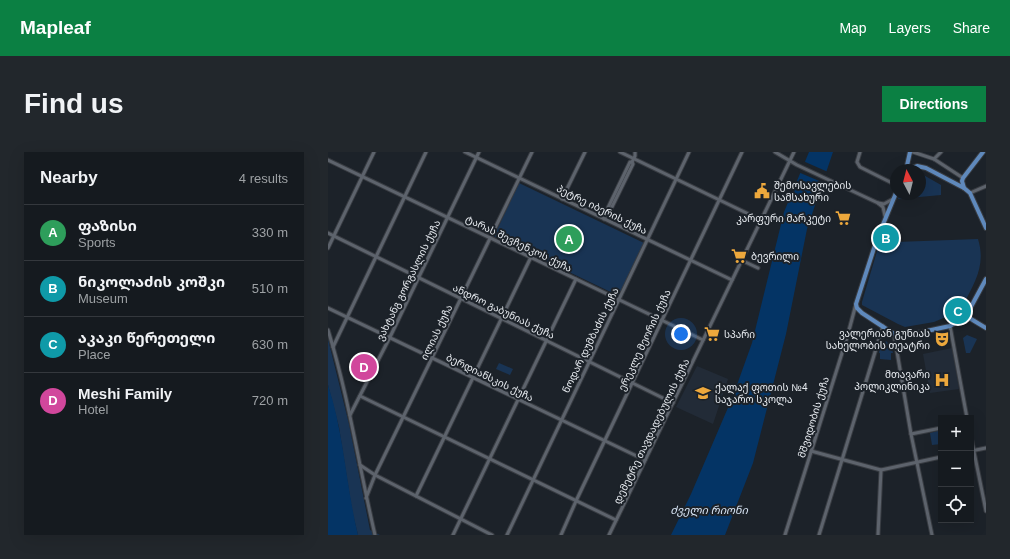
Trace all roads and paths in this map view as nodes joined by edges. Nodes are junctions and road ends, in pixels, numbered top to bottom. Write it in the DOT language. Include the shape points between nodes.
graph roads {
  1 [pos="374,152"];
  2 [pos="426,152"];
  3 [pos="465,152"];
  4 [pos="479,152"];
  5 [pos="532,152"];
  6 [pos="585,152"];
  7 [pos="620,152"];
  8 [pos="639,152"];
  9 [pos="689,152"];
  10 [pos="742,152"];
  11 [pos="775,152"];
  12 [pos="794,152"];
  13 [pos="860,152"];
  14 [pos="912,152"];
  15 [pos="940,152"];
  16 [pos="983,152"];
  17 [pos="634,157"];
  18 [pos="476,158"];
  19 [pos="934,159"];
  20 [pos="328,160"];
  21 [pos="790,160"];
  22 [pos="908,164"];
  23 [pos="926,168"];
  24 [pos="362,176"];
  25 [pos="520,178"];
  26 [pos="963,178"];
  27 [pos="676,179"];
  28 [pos="890,182"];
  29 [pos="986,186"];
  30 [pos="964,188"];
  31 [pos="970,193"];
  32 [pos="405,197"];
  33 [pos="562,199"];
  34 [pos="719,200"];
  35 [pos="892,200"];
  36 [pos="893,200"];
  37 [pos="884,206"];
  38 [pos="885,216"];
  39 [pos="448,217"];
  40 [pos="605,218"];
  41 [pos="761,220"];
  42 [pos="986,228"];
  43 [pos="328,233"];
  44 [pos="334,236"];
  45 [pos="491,238"];
  46 [pos="647,240"];
  47 [pos="328,248"];
  48 [pos="376,257"];
  49 [pos="531,257"];
  50 [pos="690,260"];
  51 [pos="742,260"];
  52 [pos="758,268"];
  53 [pos="418,278"];
  54 [pos="576,279"];
  55 [pos="986,279"];
  56 [pos="732,280"];
  57 [pos="461,299"];
  58 [pos="619,299"];
  59 [pos="856,304"];
  60 [pos="328,308"];
  61 [pos="854,311"];
  62 [pos="862,313"];
  63 [pos="966,316"];
  64 [pos="348,317"];
  65 [pos="502,319"];
  66 [pos="662,320"];
  67 [pos="883,326"];
  68 [pos="950,326"];
  69 [pos="986,328"];
  70 [pos="328,330"];
  71 [pos="894,334"];
  72 [pos="390,337"];
  73 [pos="703,340"];
  74 [pos="546,341"];
  75 [pos="333,347"];
  76 [pos="432,358"];
  77 [pos="589,362"];
  78 [pos="473,378"];
  79 [pos="632,383"];
  80 [pos="360,396"];
  81 [pos="518,399"];
  82 [pos="673,403"];
  83 [pos="350,415"];
  84 [pos="966,415"];
  85 [pos="403,417"];
  86 [pos="561,420"];
  87 [pos="938,429"];
  88 [pos="911,434"];
  89 [pos="445,437"];
  90 [pos="605,440"];
  91 [pos="986,448"];
  92 [pos="811,451"];
  93 [pos="974,451"];
  94 [pos="938,458"];
  95 [pos="489,459"];
  96 [pos="645,460"];
  97 [pos="843,460"];
  98 [pos="974,460"];
  99 [pos="918,462"];
  100 [pos="360,464"];
  101 [pos="881,470"];
  102 [pos="375,475"];
  103 [pos="533,480"];
  104 [pos="416,496"];
  105 [pos="366,498"];
  106 [pos="576,501"];
  107 [pos="986,511"];
  108 [pos="461,519"];
  109 [pos="616,520"];
  110 [pos="374,533"];
  111 [pos="380,535"];
  112 [pos="453,535"];
  113 [pos="492,535"];
  114 [pos="507,535"];
  115 [pos="561,535"];
  116 [pos="609,535"];
  117 [pos="785,535"];
  118 [pos="819,535"];
  119 [pos="878,535"];
  120 [pos="932,535"];
  1 -- 24 [label="street"];
  2 -- 32 [label="street"];
  3 -- 18 [label="street, პეტრე იბერის ქუჩა"];
  4 -- 18 [label="street, ვახტანგ გორგასლის ქუჩა"];
  5 -- 25 [label="street, ილიას ქუჩა"];
  6 -- 33 [label="street"];
  7 -- 17 [label="street"];
  8 -- 17 [label="street"];
  9 -- 27 [label="street, ნოდარ დუმბაძის ქუჩა"];
  10 -- 34 [label="street, ერეკლე მეორის ქუჩა"];
  11 -- 21 [label="street"];
  12 -- 21 [label="street, დემეტრე თავდადებულის ქუჩა"];
  13 -- 28 [label="street" via="857,158 860,167"];
  14 -- 19 [label="street"];
  14 -- 22 [label="main road"];
  15 -- 19 [label="street"];
  16 -- 26 [label="main road"];
  17 -- 27 [label="street"];
  17 -- 40 [label="street"];
  18 -- 25 [label="street, პეტრე იბერის ქუჩა"];
  18 -- 39 [label="street, ვახტანგ გორგასლის ქუჩა"];
  19 -- 26 [label="street"];
  20 -- 24 [label="street, ტარას შევჩენკოს ქუჩა"];
  21 -- 37 [label="street"];
  21 -- 41 [label="street, დემეტრე თავდადებულის ქუჩა"];
  23 -- 30 [label="main road"];
  24 -- 32 [label="street, ტარას შევჩენკოს ქუჩა"];
  24 -- 44 [label="street"];
  25 -- 33 [label="street, პეტრე იბერის ქუჩა"];
  25 -- 45 [label="street, ილიას ქუჩა"];
  26 -- 30 [label="main road"];
  27 -- 34 [label="street"];
  27 -- 46 [label="street, ნოდარ დუმბაძის ქუჩა"];
  29 -- 31 [label="street"];
  30 -- 31 [label="main road"];
  31 -- 42 [label="main road"];
  32 -- 39 [label="street, ტარას შევჩენკოს ქუჩა"];
  32 -- 48 [label="street"];
  33 -- 40 [label="street, პეტრე იბერის ქუჩა"];
  34 -- 41 [label="street"];
  34 -- 50 [label="street, ერეკლე მეორის ქუჩა"];
  35 -- 37 [label="street"];
  36 -- 38 [label="main road"];
  37 -- 38 [label="street"];
  38 -- 59 [label="main road"];
  39 -- 45 [label="street, ტარას შევჩენკოს ქუჩა"];
  39 -- 53 [label="street, ვახტანგ გორგასლის ქუჩა"];
  40 -- 46 [label="street, პეტრე იბერის ქუჩა"];
  41 -- 51 [label="street, დემეტრე თავდადებულის ქუჩა"];
  43 -- 44 [label="street, ანდრო გაბუნიას ქუჩა"];
  44 -- 47 [label="street"];
  44 -- 48 [label="street, ანდრო გაბუნიას ქუჩა"];
  45 -- 49 [label="street, ტარას შევჩენკოს ქუჩა"];
  45 -- 57 [label="street, ილიას ქუჩა"];
  46 -- 50 [label="street, პეტრე იბერის ქუჩა"];
  46 -- 58 [label="street, ნოდარ დუმბაძის ქუჩა"];
  48 -- 53 [label="street, ანდრო გაბუნიას ქუჩა"];
  48 -- 64 [label="street"];
  49 -- 54 [label="street, ტარას შევჩენკოს ქუჩა"];
  49 -- 65 [label="street"];
  50 -- 56 [label="street, პეტრე იბერის ქუჩა"];
  50 -- 66 [label="street, ერეკლე მეორის ქუჩა"];
  51 -- 52 [label="street"];
  51 -- 56 [label="street, დემეტრე თავდადებულის ქუჩა"];
  53 -- 57 [label="street, ანდრო გაბუნიას ქუჩა"];
  53 -- 72 [label="street, ვახტანგ გორგასლის ქუჩა"];
  54 -- 58 [label="street, ტარას შევჩენკოს ქუჩა"];
  54 -- 74 [label="street"];
  55 -- 63 [label="main road"];
  56 -- 73 [label="street, დემეტრე თავდადებულის ქუჩა"];
  57 -- 65 [label="street, ანდრო გაბუნიას ქუჩა"];
  57 -- 76 [label="street, ილიას ქუჩა"];
  58 -- 66 [label="street, ტარას შევჩენკოს ქუჩა"];
  58 -- 77 [label="street, ნოდარ დუმბაძის ქუჩა"];
  59 -- 61 [label="street, მშვიდობის ქუჩა"];
  59 -- 62 [label="main road"];
  60 -- 64 [label="street, ბერდიანსკის ქუჩა"];
  61 -- 62 [label="street"];
  61 -- 92 [label="street, მშვიდობის ქუჩა"];
  62 -- 67 [label="main road"];
  63 -- 68 [label="main road"];
  63 -- 69 [label="main road"];
  64 -- 72 [label="street, ბერდიანსკის ქუჩა"];
  64 -- 75 [label="street"];
  65 -- 74 [label="street, ანდრო გაბუნიას ქუჩა"];
  65 -- 78 [label="street"];
  66 -- 73 [label="street, ტარას შევჩენკოს ქუჩა"];
  66 -- 79 [label="street, ერეკლე მეორის ქუჩა"];
  67 -- 71 [label="main road"];
  67 -- 97 [label="street"];
  68 -- 71 [label="main road" via="905,335"];
  68 -- 84 [label="street"];
  70 -- 75 [label="street"];
  71 -- 88 [label="street"];
  72 -- 76 [label="street, ბერდიანსკის ქუჩა"];
  72 -- 80 [label="street, ვახტანგ გორგასლის ქუჩა"];
  73 -- 82 [label="street, დემეტრე თავდადებულის ქუჩა"];
  74 -- 77 [label="street, ანდრო გაბუნიას ქუჩა"];
  74 -- 81 [label="street"];
  75 -- 83 [label="street"];
  76 -- 78 [label="street, ბერდიანსკის ქუჩა"];
  76 -- 85 [label="street, ილიას ქუჩა"];
  77 -- 79 [label="street, ანდრო გაბუნიას ქუჩა"];
  77 -- 86 [label="street, ნოდარ დუმბაძის ქუჩა"];
  78 -- 81 [label="street, ბერდიანსკის ქუჩა"];
  78 -- 89 [label="street"];
  79 -- 82 [label="street, ანდრო გაბუნიას ქუჩა"];
  79 -- 90 [label="street, ერეკლე მეორის ქუჩა"];
  80 -- 83 [label="street, ვახტანგ გორგასლის ქუჩა"];
  80 -- 85 [label="street"];
  81 -- 86 [label="street, ბერდიანსკის ქუჩა"];
  81 -- 95 [label="street"];
  82 -- 96 [label="street, დემეტრე თავდადებულის ქუჩა"];
  83 -- 100 [label="street"];
  85 -- 89 [label="street"];
  85 -- 102 [label="street, ილიას ქუჩა"];
  86 -- 90 [label="street, ბერდიანსკის ქუჩა"];
  86 -- 103 [label="street, ნოდარ დუმბაძის ქუჩა"];
  87 -- 88 [label="street"];
  88 -- 99 [label="street"];
  89 -- 95 [label="street"];
  89 -- 104 [label="street"];
  90 -- 96 [label="street, ბერდიანსკის ქუჩა"];
  90 -- 106 [label="street, ერეკლე მეორის ქუჩა"];
  91 -- 93 [label="street"];
  92 -- 97 [label="street"];
  92 -- 117 [label="street, მშვიდობის ქუჩა"];
  94 -- 99 [label="street"];
  95 -- 103 [label="street"];
  95 -- 108 [label="street"];
  96 -- 109 [label="street, დემეტრე თავდადებულის ქუჩა"];
  97 -- 101 [label="street"];
  97 -- 118 [label="street"];
  98 -- 107 [label="street"];
  99 -- 101 [label="street"];
  99 -- 120 [label="street"];
  100 -- 102 [label="street"];
  100 -- 105 [label="street"];
  101 -- 119 [label="street"];
  102 -- 104 [label="street"];
  102 -- 105 [label="street, ილიას ქუჩა"];
  103 -- 106 [label="street"];
  103 -- 114 [label="street, ნოდარ დუმბაძის ქუჩა"];
  104 -- 108 [label="street"];
  105 -- 110 [label="street"];
  106 -- 109 [label="street"];
  106 -- 115 [label="street, ერეკლე მეორის ქუჩა"];
  108 -- 112 [label="street"];
  108 -- 113 [label="street"];
  109 -- 116 [label="street, დემეტრე თავდადებულის ქუჩა"];
  110 -- 111 [label="street"];
}
